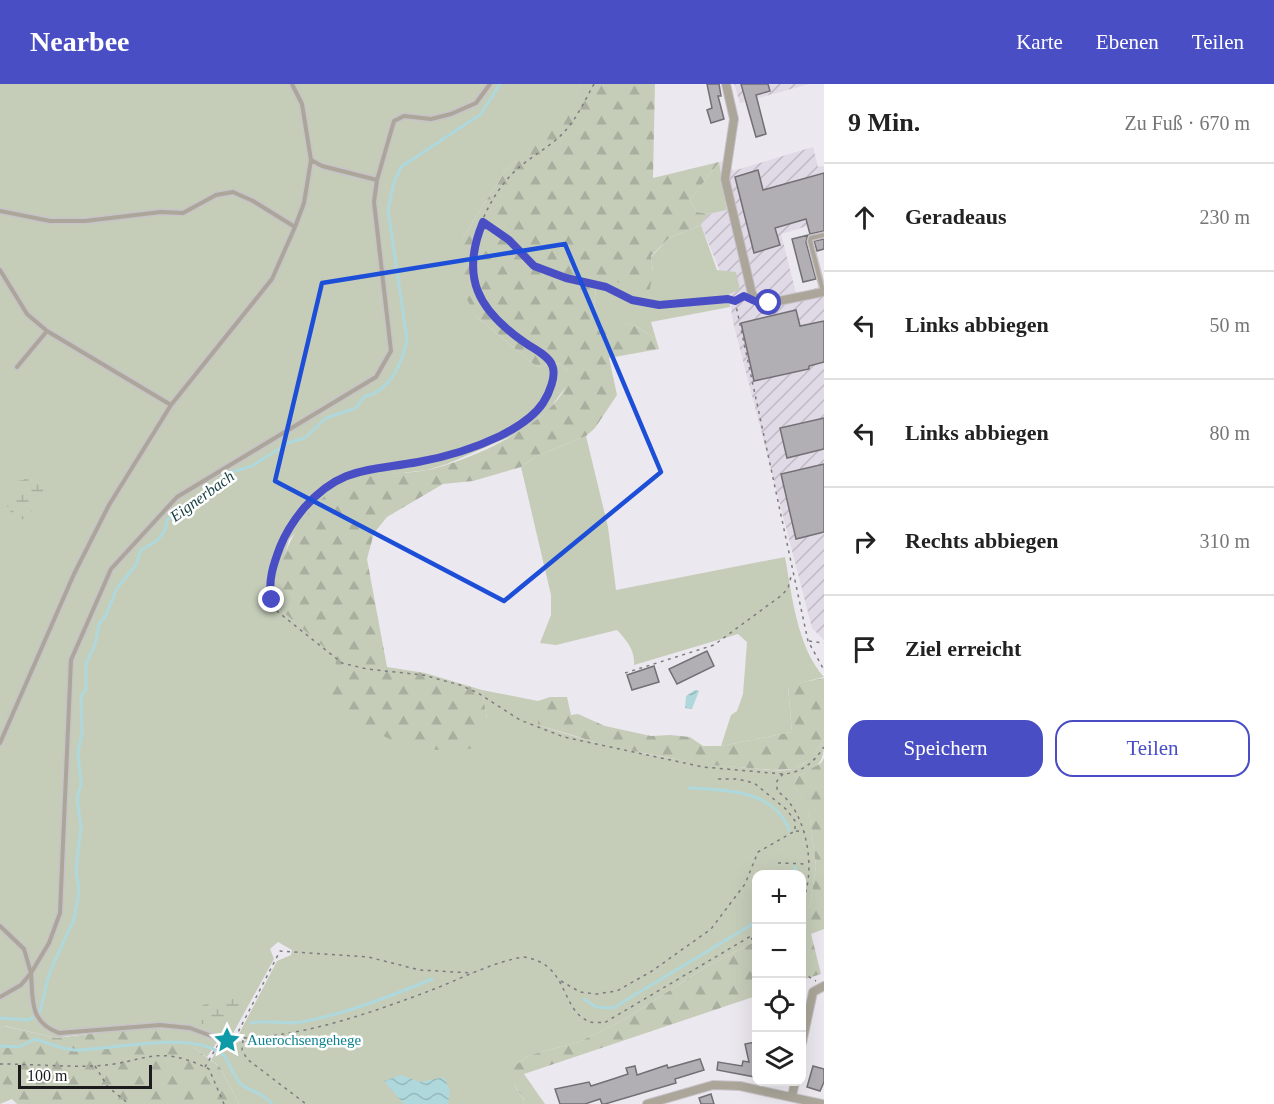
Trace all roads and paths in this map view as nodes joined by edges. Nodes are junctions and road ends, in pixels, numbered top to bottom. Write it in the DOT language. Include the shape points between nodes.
graph roads {
  1 [pos="292,84"];
  2 [pos="490,84"];
  3 [pos="594,84"];
  4 [pos="726,84"];
  5 [pos="311,160"];
  6 [pos="377,180"];
  7 [pos="0,211"];
  8 [pos="483,222"];
  9 [pos="295,228"];
  10 [pos="824,235"];
  11 [pos="0,270"];
  12 [pos="824,292"];
  13 [pos="735,301"];
  14 [pos="759,303"];
  15 [pos="47,331"];
  16 [pos="17,367"];
  17 [pos="171,405"];
  18 [pos="793,570"];
  19 [pos="808,641"];
  20 [pos="824,644"];
  21 [pos="824,670"];
  22 [pos="625,673"];
  23 [pos="0,743"];
  24 [pos="824,747"];
  25 [pos="737,770"];
  26 [pos="783,774"];
  27 [pos="718,779"];
  28 [pos="737,779"];
  29 [pos="795,831"];
  30 [pos="804,832"];
  31 [pos="778,862"];
  32 [pos="807,864"];
  33 [pos="806,888"];
  34 [pos="0,926"];
  35 [pos="751,937"];
  36 [pos="31,973"];
  37 [pos="474,974"];
  38 [pos="806,975"];
  39 [pos="560,980"];
  40 [pos="822,987"];
  41 [pos="0,997"];
  42 [pos="804,1032"];
  43 [pos="234,1038"];
  44 [pos="243,1039"];
  45 [pos="222,1040"];
  46 [pos="0,1064"];
  47 [pos="94,1066"];
  48 [pos="206,1067"];
  49 [pos="794,1086"];
  50 [pos="792,1096"];
  51 [pos="129,1104"];
  52 [pos="224,1104"];
  53 [pos="306,1104"];
  54 [pos="647,1104"];
  55 [pos="822,1104"];
  1 -- 5 [label="lane" via="302,104"];
  2 -- 6 [label="lane" via="476,104 451,114 431,119 404,116 394,121"];
  3 -- 8 [label="path" via="565,132 522,164 502,185"];
  4 -- 14 [label="street" via="734,119 725,179 748,283"];
  5 -- 6 [label="lane"];
  5 -- 9 [label="lane" via="304,203"];
  6 -- 36 [label="lane" via="374,202 391,351 376,377 177,497 111,569 71,660 60,913 49,943"];
  7 -- 9 [label="lane" via="50,221 85,221 183,213 216,195 233,192"];
  8 -- 13 [label="path" via="509,240 534,266 606,287 632,300 659,305"];
  8 -- 25 [label="path" via="476,237 476,286 483,306 496,320 551,362 554,375 543,403 518,427 491,440 441,457 353,473 327,485 284,536 271,575 272,600 285,618 342,663 423,675 460,685 520,720 564,737 662,759"];
  9 -- 17 [label="lane" via="272,279"];
  10 -- 12 [label="lane" via="810,241"];
  11 -- 15 [label="lane" via="27,314"];
  12 -- 14 [label="street"];
  13 -- 14 [label="path" via="744,296"];
  13 -- 18 [label="path"];
  15 -- 16 [label="lane"];
  15 -- 17 [label="lane"];
  17 -- 23 [label="lane" via="109,505 74,574"];
  18 -- 19 [label="path"];
  18 -- 22 [label="path" via="782,595 714,645"];
  19 -- 20 [label="path"];
  19 -- 21 [label="path"];
  24 -- 26 [label="path" via="814,760 795,773"];
  25 -- 26 [label="path"];
  25 -- 28 [label="path"];
  26 -- 30 [label="path" via="777,781 777,791 789,798"];
  27 -- 28 [label="path"];
  28 -- 29 [label="path" via="754,783 787,810 795,820"];
  29 -- 30 [label="path"];
  29 -- 39 [label="path" via="758,852 745,884 711,929 652,971 616,992 596,994 580,992"];
  30 -- 32 [label="path"];
  31 -- 32 [label="path"];
  32 -- 33 [label="path"];
  34 -- 36 [label="lane" via="24,949"];
  35 -- 39 [label="path" via="604,1023 590,1022 578,1012"];
  36 -- 41 [label="lane" via="21,985"];
  36 -- 45 [label="lane" via="36,1015 53,1031 160,1025 190,1028"];
  37 -- 39 [label="path" via="523,957 549,967"];
  37 -- 43 [label="path" via="420,970 368,957 280,951"];
  37 -- 44 [label="path" via="312,1027"];
  38 -- 40 [label="path"];
  40 -- 42 [label="street" via="813,992"];
  43 -- 44 [label="path"];
  43 -- 45 [label="path"];
  44 -- 53 [label="path" via="242,1050 247,1059"];
  45 -- 48 [label="path"];
  46 -- 47 [label="path"];
  47 -- 48 [label="path" via="155,1054 177,1056"];
  47 -- 51 [label="path" via="108,1087"];
  48 -- 52 [label="path"];
  49 -- 50 [label="street"];
  50 -- 54 [label="street" via="713,1085"];
  50 -- 55 [label="street"];
}
